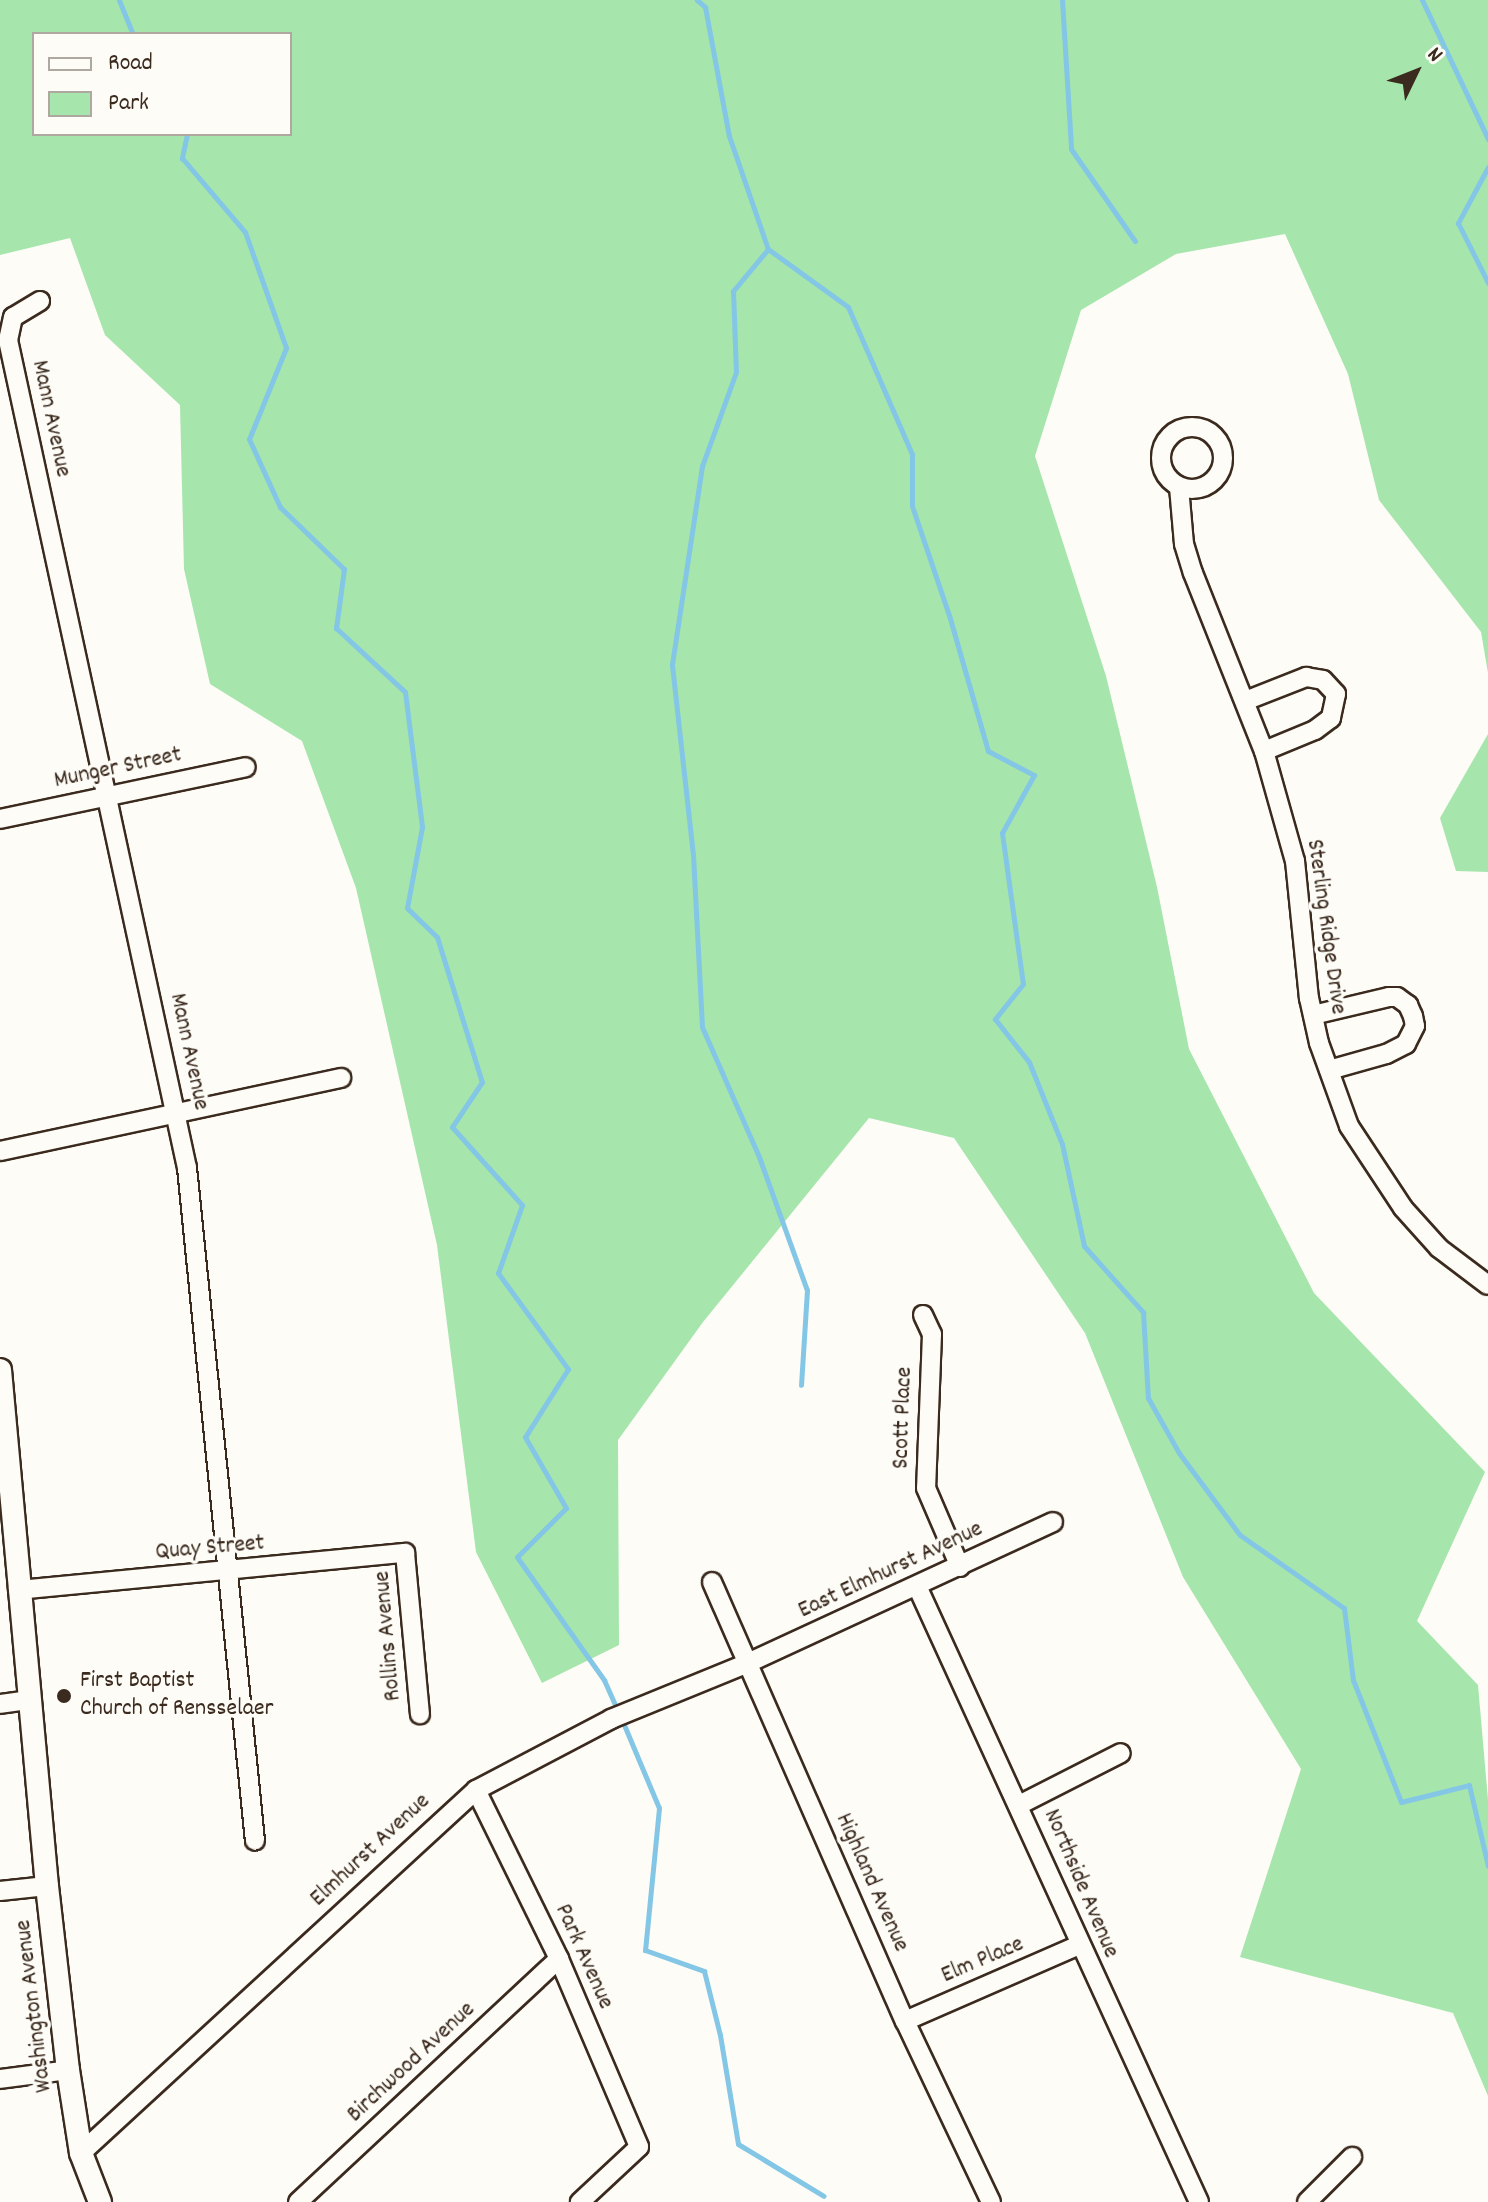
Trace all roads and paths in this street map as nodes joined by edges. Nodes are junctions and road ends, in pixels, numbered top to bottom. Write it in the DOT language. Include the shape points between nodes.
graph roads {
  1 [pos="40,301"];
  2 [pos="1179,487"];
  3 [pos="1245,701"];
  4 [pos="1264,751"];
  5 [pos="246,767"];
  6 [pos="108,795"];
  7 [pos="0,819"];
  8 [pos="1313,1015"];
  9 [pos="1329,1070"];
  10 [pos="341,1078"];
  11 [pos="176,1111"];
  12 [pos="0,1151"];
  13 [pos="1488,1285"];
  14 [pos="923,1315"];
  15 [pos="0,1370"];
  16 [pos="6,1516"];
  17 [pos="1053,1522"];
  18 [pos="405,1553"];
  19 [pos="960,1567"];
  20 [pos="227,1572"];
  21 [pos="712,1582"];
  22 [pos="917,1586"];
  23 [pos="18,1590"];
  24 [pos="748,1663"];
  25 [pos="30,1700"];
  26 [pos="0,1704"];
  27 [pos="420,1714"];
  28 [pos="1121,1753"];
  29 [pos="476,1790"];
  30 [pos="1019,1805"];
  31 [pos="255,1841"];
  32 [pos="47,1886"];
  33 [pos="0,1891"];
  34 [pos="1079,1945"];
  35 [pos="559,1959"];
  36 [pos="905,2021"];
  37 [pos="68,2070"];
  38 [pos="0,2079"];
  39 [pos="81,2153"];
  40 [pos="1352,2157"];
  41 [pos="100,2202"];
  42 [pos="298,2202"];
  43 [pos="580,2202"];
  44 [pos="991,2202"];
  45 [pos="1199,2202"];
  46 [pos="1307,2202"];
  1 -- 6 [label="street, Mann Avenue" via="13,317 8,340"];
  2 -- 3 [label="street, Sterling Ridge Drive" via="1184,544"];
  3 -- 4 [label="street, Sterling Ridge Drive"];
  3 -- 4 [label="street" via="1306,677 1323,680 1336,694 1331,718"];
  4 -- 8 [label="street, Sterling Ridge Drive" via="1295,861"];
  5 -- 6 [label="street, Munger Street"];
  6 -- 7 [label="street, Munger Street"];
  6 -- 11 [label="street, Mann Avenue"];
  8 -- 9 [label="street, Sterling Ridge Drive"];
  8 -- 9 [label="street" via="1397,997 1413,1016 1415,1026 1406,1044"];
  9 -- 13 [label="street, Sterling Ridge Drive" via="1349,1126 1394,1196 1439,1248"];
  10 -- 11 [label="street"];
  11 -- 12 [label="street"];
  11 -- 20 [label="street, Mann Avenue" via="187,1168"];
  14 -- 19 [label="street, Scott Place" via="932,1334 926,1488"];
  15 -- 16 [label="street, Washington Avenue"];
  16 -- 23 [label="street, Washington Avenue"];
  17 -- 19 [label="street, East Elmhurst Avenue"];
  18 -- 20 [label="street, Quay Street"];
  18 -- 27 [label="street, Rollins Avenue"];
  19 -- 22 [label="street, East Elmhurst Avenue"];
  20 -- 23 [label="street, Quay Street"];
  20 -- 31 [label="street, Mann Avenue"];
  21 -- 24 [label="street, Highland Avenue"];
  22 -- 24 [label="street, East Elmhurst Avenue"];
  22 -- 30 [label="street, Northside Avenue"];
  23 -- 25 [label="street, Washington Avenue"];
  24 -- 29 [label="street, Elmhurst Avenue" via="611,1719"];
  24 -- 36 [label="street, Highland Avenue"];
  25 -- 26 [label="street"];
  25 -- 32 [label="street, Washington Avenue"];
  28 -- 30 [label="street"];
  29 -- 35 [label="street, Park Avenue"];
  29 -- 39 [label="street, Elmhurst Avenue"];
  30 -- 34 [label="street, Northside Avenue"];
  32 -- 33 [label="street"];
  32 -- 37 [label="street, Washington Avenue"];
  34 -- 36 [label="street, Elm Place"];
  34 -- 45 [label="street, Northside Avenue"];
  35 -- 42 [label="street, Birchwood Avenue"];
  35 -- 43 [label="street, Park Avenue" via="639,2147"];
  36 -- 44 [label="street, Highland Avenue"];
  37 -- 38 [label="street"];
  37 -- 39 [label="street, Washington Avenue"];
  39 -- 41 [label="street, Washington Avenue"];
  40 -- 46 [label="street"];
}
